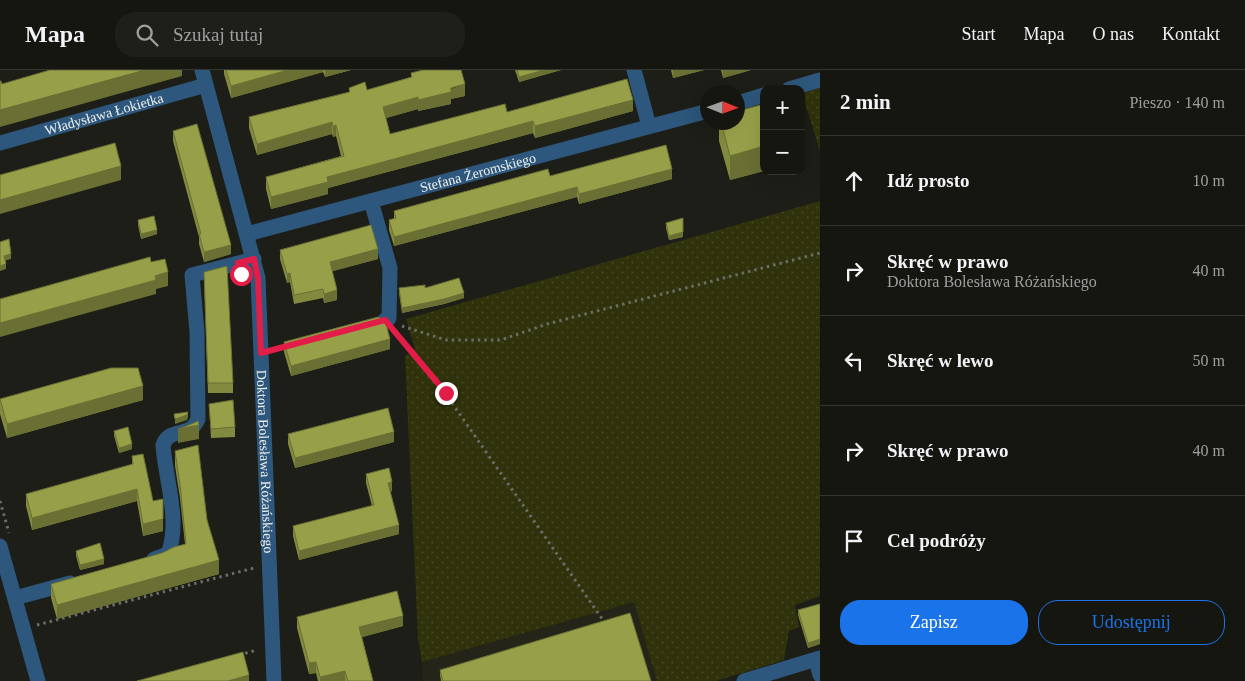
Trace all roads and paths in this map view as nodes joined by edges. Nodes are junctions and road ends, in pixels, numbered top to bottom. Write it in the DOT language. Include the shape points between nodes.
graph roads {
  1 [pos="202,70"];
  2 [pos="634,70"];
  3 [pos="820,80"];
  4 [pos="206,85"];
  5 [pos="803,85"];
  6 [pos="760,97"];
  7 [pos="745,100"];
  8 [pos="700,113"];
  9 [pos="649,126"];
  10 [pos="0,143"];
  11 [pos="371,201"];
  12 [pos="247,234"];
  13 [pos="820,253"];
  14 [pos="254,259"];
  15 [pos="385,320"];
  16 [pos="0,546"];
  17 [pos="255,558"];
  18 [pos="141,563"];
  19 [pos="255,568"];
  20 [pos="256,577"];
  21 [pos="83,579"];
  22 [pos="15,598"];
  23 [pos="605,624"];
  24 [pos="34,626"];
  25 [pos="231,658"];
  26 [pos="260,658"];
  27 [pos="818,659"];
  28 [pos="820,675"];
  29 [pos="38,681"];
  30 [pos="274,681"];
  31 [pos="744,681"];
  1 -- 4 [label="street, Doktora Bolesława Różańskiego"];
  2 -- 9 [label="street"];
  3 -- 5 [label="street"];
  4 -- 10 [label="street, Władysława Łokietka"];
  4 -- 12 [label="street, Doktora Bolesława Różańskiego"];
  6 -- 7 [label="street"];
  8 -- 9 [label="street, Stefana Żeromskiego"];
  9 -- 11 [label="street, Stefana Żeromskiego"];
  11 -- 12 [label="street, Stefana Żeromskiego"];
  11 -- 15 [label="street" via="390,268 389,318"];
  12 -- 14 [label="street, Doktora Bolesława Różańskiego"];
  13 -- 15 [label="path" via="547,324 501,340 446,340"];
  14 -- 18 [label="street" via="192,274 197,332 198,419 191,430 170,435 163,445 173,535 168,554"];
  14 -- 30 [label="street, Doktora Bolesława Różańskiego" via="259,293"];
  15 -- 23 [label="path" via="446,393"];
  16 -- 22 [label="street"];
  17 -- 19 [label="path"];
  19 -- 20 [label="path"];
  19 -- 24 [label="path"];
  21 -- 22 [label="street"];
  22 -- 29 [label="street"];
  25 -- 26 [label="path" via="259,650"];
  27 -- 28 [label="street"];
  27 -- 31 [label="street"];
}
